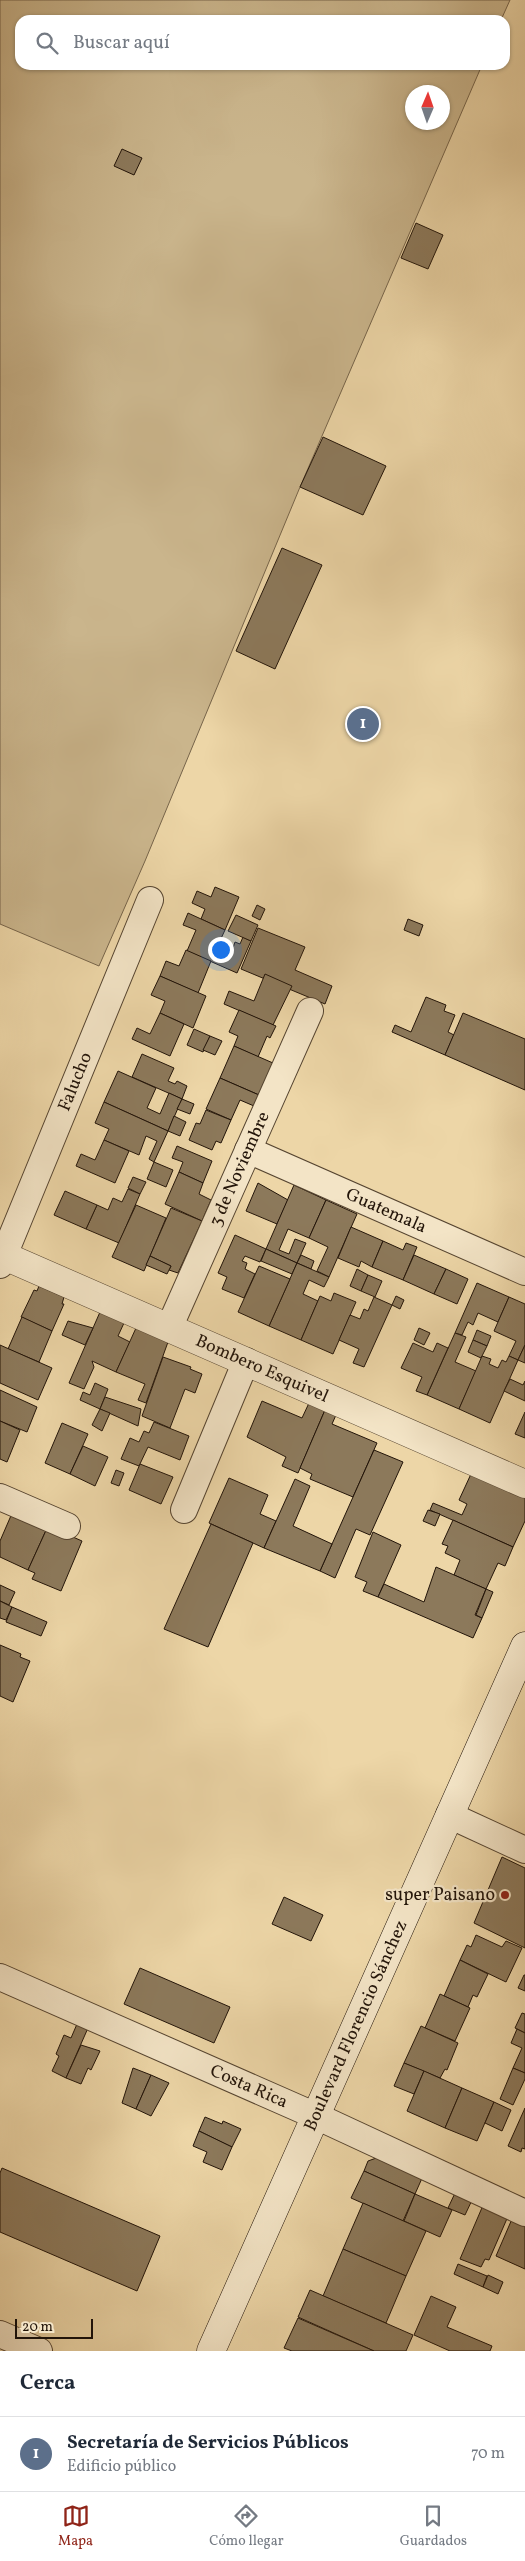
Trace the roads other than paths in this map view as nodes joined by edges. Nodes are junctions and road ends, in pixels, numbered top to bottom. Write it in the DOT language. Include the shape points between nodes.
graph roads {
  1 [pos="150,900"];
  2 [pos="310,1010"];
  3 [pos="248,1150"];
  4 [pos="1,1258"];
  5 [pos="525,1272"];
  6 [pos="169,1328"];
  7 [pos="246,1361"];
  8 [pos="525,1484"];
  9 [pos="0,1497"];
  10 [pos="184,1510"];
  11 [pos="67,1526"];
  12 [pos="525,1646"];
  13 [pos="449,1815"];
  14 [pos="525,1850"];
  15 [pos="0,1977"];
  16 [pos="316,2116"];
  17 [pos="525,2213"];
  18 [pos="0,2334"];
  19 [pos="40,2351"];
  20 [pos="211,2351"];
  1 -- 4 [label="street, Falucho"];
  2 -- 3 [label="street, 3 de Noviembre"];
  3 -- 5 [label="street, Guatemala"];
  3 -- 6 [label="street, 3 de Noviembre"];
  4 -- 6 [label="main road, Bombero Esquivel"];
  6 -- 7 [label="main road, Bombero Esquivel"];
  7 -- 8 [label="main road, Bombero Esquivel"];
  7 -- 10 [label="street"];
  9 -- 11 [label="street"];
  12 -- 13 [label="main road, Boulevard Florencio Sánchez"];
  13 -- 14 [label="street"];
  13 -- 16 [label="main road, Boulevard Florencio Sánchez"];
  15 -- 16 [label="street, Costa Rica"];
  16 -- 17 [label="street, Costa Rica"];
  16 -- 20 [label="main road, Boulevard Florencio Sánchez"];
  18 -- 19 [label="street"];
}
